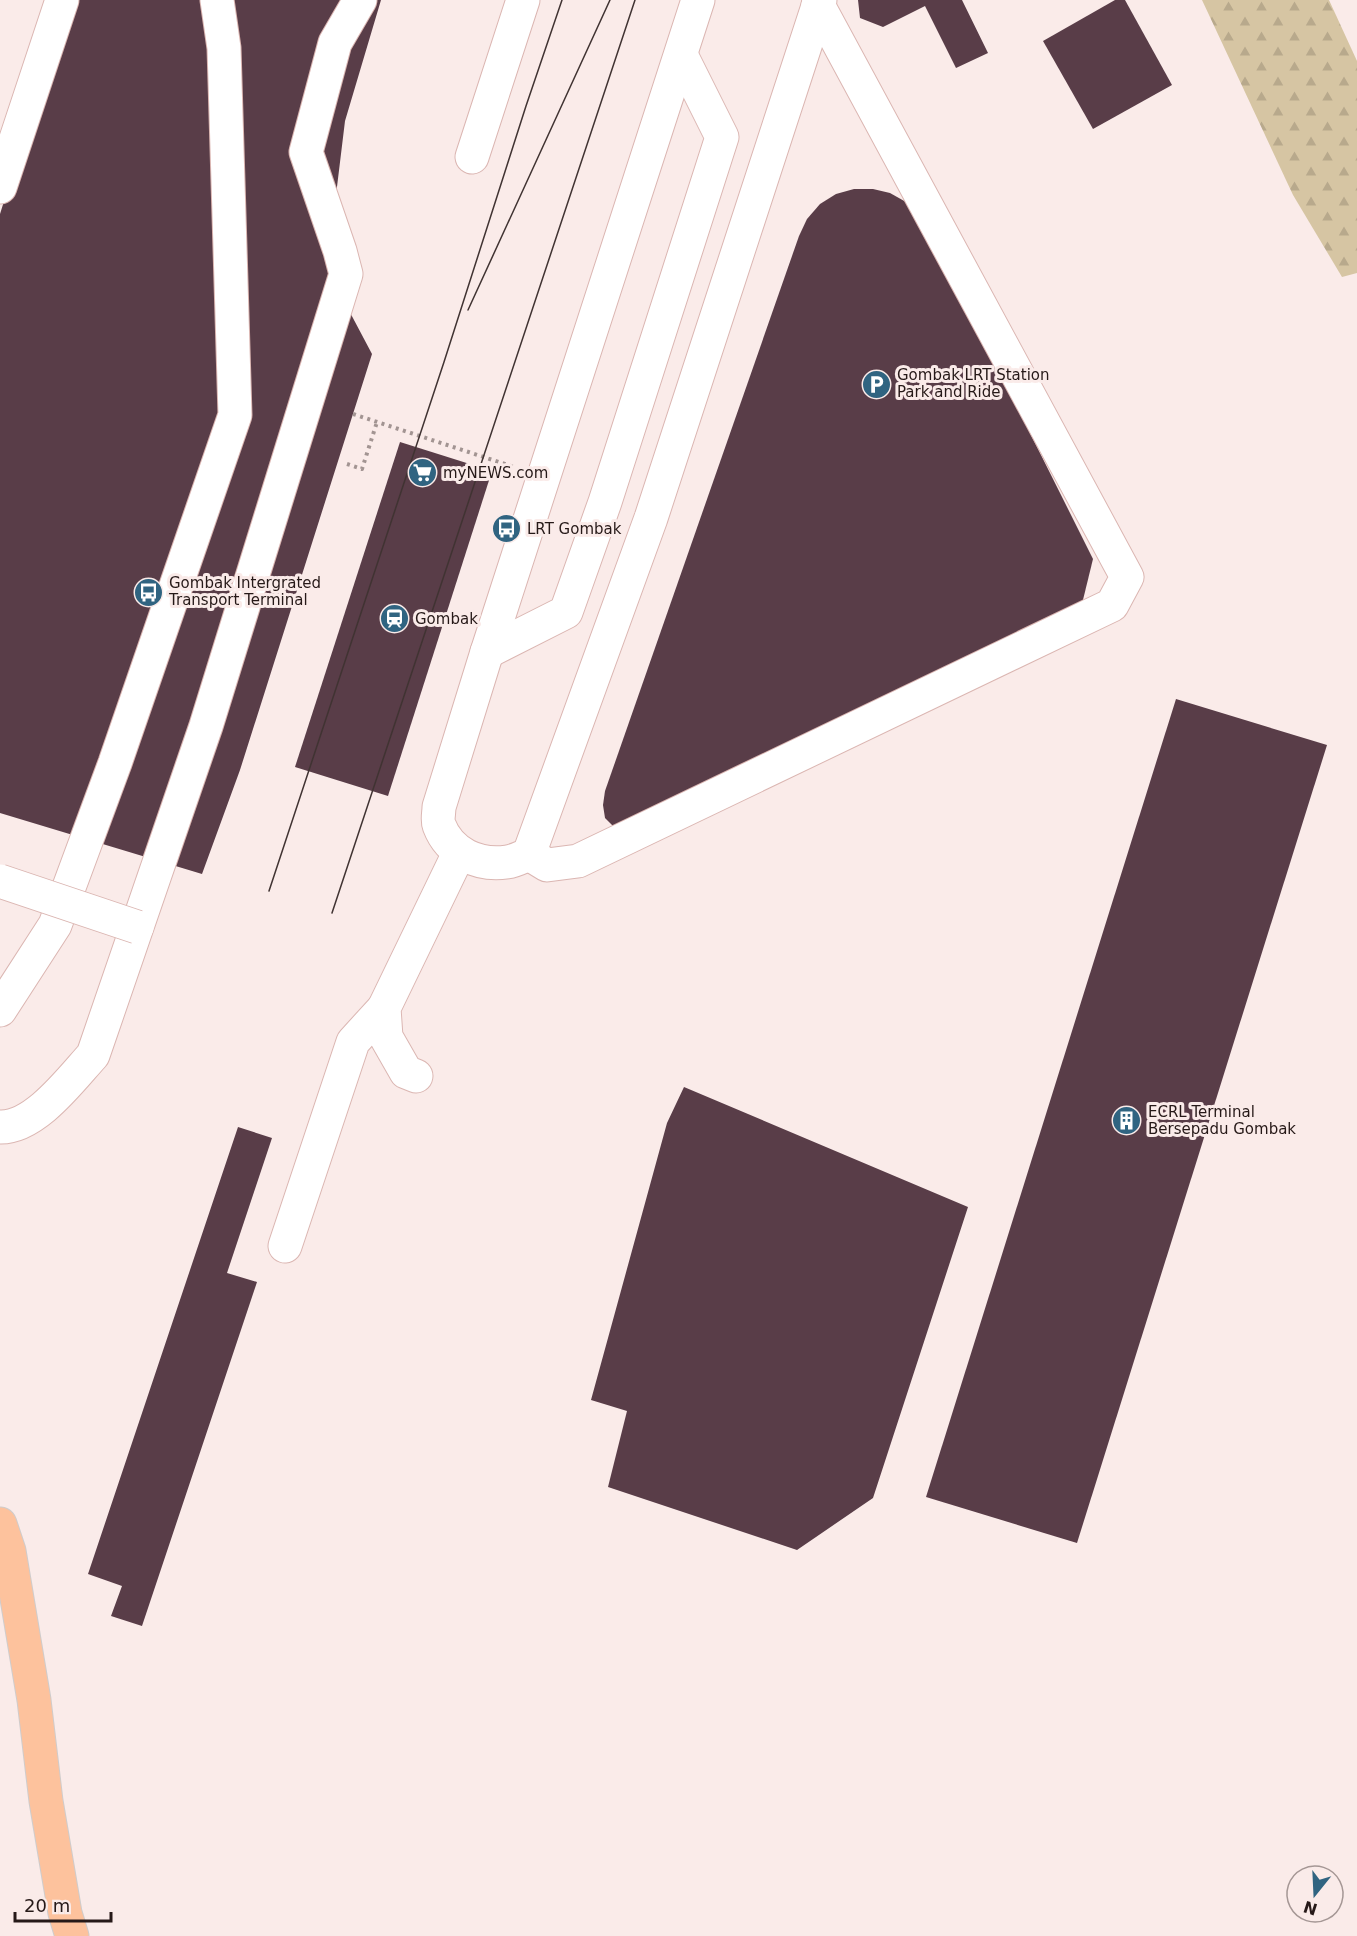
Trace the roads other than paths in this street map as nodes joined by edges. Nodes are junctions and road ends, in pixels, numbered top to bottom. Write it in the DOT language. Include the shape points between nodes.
graph roads {
  1 [pos="46,0"];
  2 [pos="62,0"];
  3 [pos="217,0"];
  4 [pos="360,0"];
  5 [pos="523,0"];
  6 [pos="698,0"];
  7 [pos="810,2"];
  8 [pos="681,55"];
  9 [pos="0,138"];
  10 [pos="472,157"];
  11 [pos="0,187"];
  12 [pos="487,652"];
  13 [pos="459,853"];
  14 [pos="530,854"];
  15 [pos="0,881"];
  16 [pos="137,927"];
  17 [pos="1,1005"];
  18 [pos="384,1008"];
  19 [pos="416,1076"];
  20 [pos="0,1127"];
  21 [pos="285,1245"];
  22 [pos="5,1538"];
  23 [pos="72,1936"];
  1 -- 9 [label="lane"];
  2 -- 11 [label="lane"];
  3 -- 17 [label="lane" via="224,48 235,415 55,925"];
  4 -- 16 [label="lane" via="335,43 306,152 346,274 206,726"];
  5 -- 10 [label="lane"];
  6 -- 8 [label="lane"];
  7 -- 14 [label="lane" via="796,5 806,42 651,518"];
  7 -- 14 [label="lane" via="1127,577 1112,605 578,861 547,866"];
  8 -- 12 [label="lane"];
  8 -- 12 [label="lane" via="722,137 605,502 566,612"];
  12 -- 13 [label="lane" via="439,807 438,824"];
  13 -- 14 [label="lane" via="482,862 508,862"];
  13 -- 18 [label="lane"];
  15 -- 16 [label="lane, bridge"];
  16 -- 20 [label="lane" via="93,1055 54,1098 29,1118"];
  18 -- 19 [label="lane" via="386,1037 406,1072"];
  18 -- 21 [label="lane" via="353,1041"];
  22 -- 23 [label="highway" via="34,1700 65,1913"];
}
